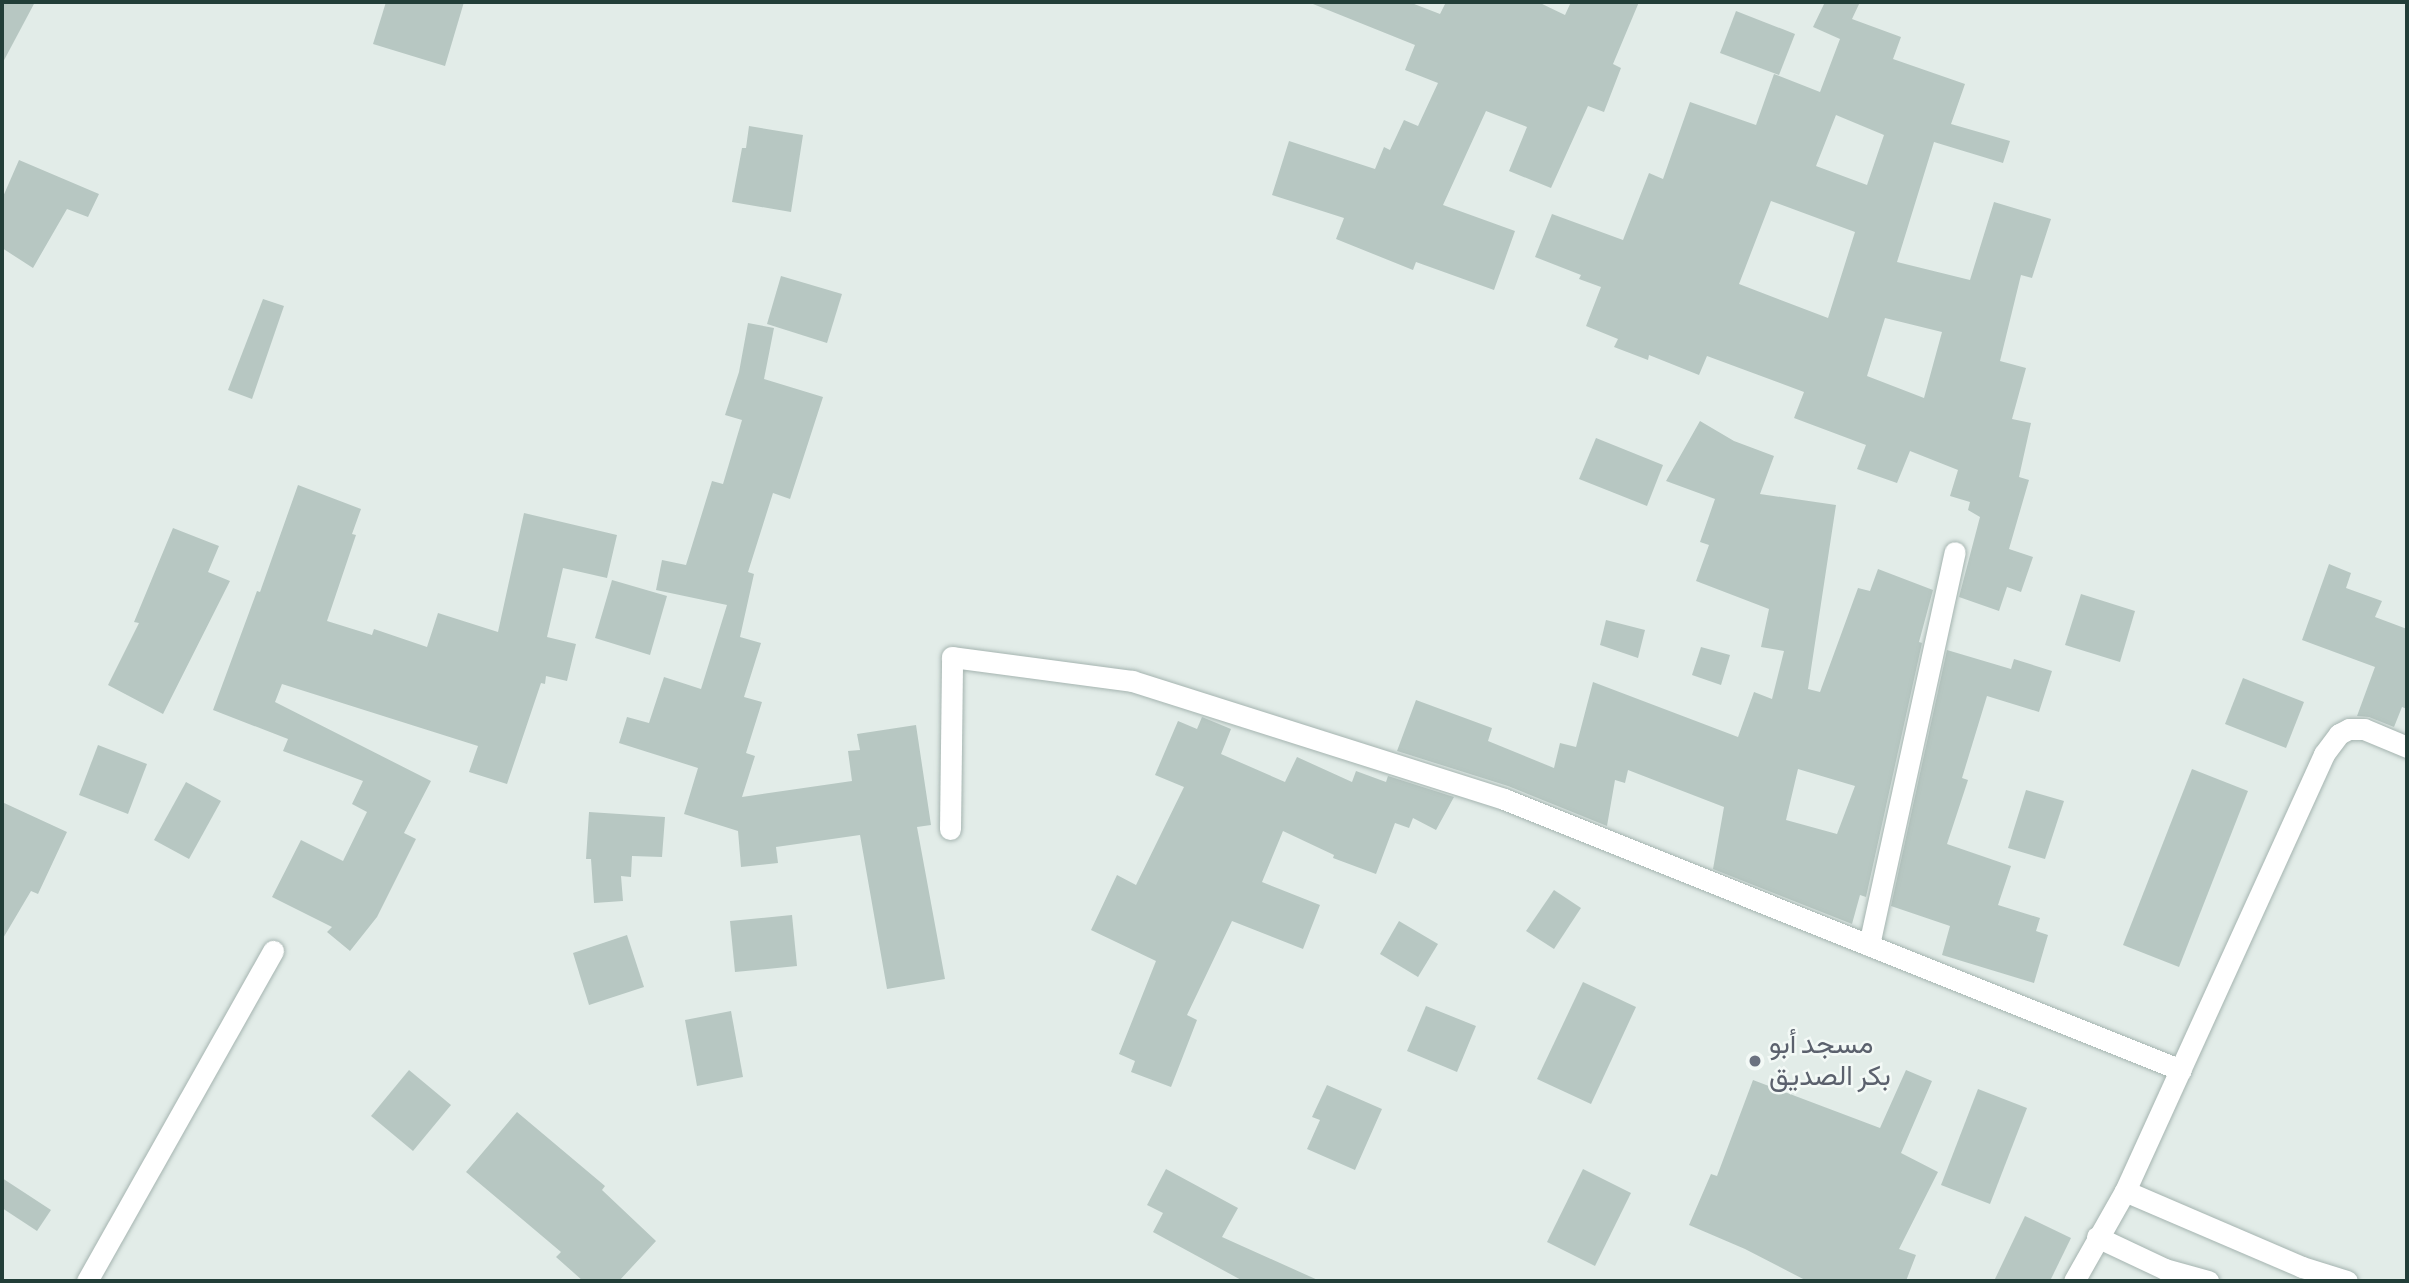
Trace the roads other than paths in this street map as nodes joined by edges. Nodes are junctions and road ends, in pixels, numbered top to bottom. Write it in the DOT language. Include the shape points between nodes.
graph roads {
  1 [pos="1955,552"];
  2 [pos="2407,747"];
  3 [pos="950,830"];
  4 [pos="1869,945"];
  5 [pos="273,951"];
  6 [pos="2180,1070"];
  7 [pos="2125,1191"];
  8 [pos="2097,1237"];
  9 [pos="2166,1275"];
  10 [pos="87,1281"];
  11 [pos="2074,1281"];
  12 [pos="2208,1281"];
  13 [pos="2347,1281"];
  1 -- 4 [label="street"];
  2 -- 6 [label="street" via="2364,729 2349,729 2339,734 2324,754"];
  3 -- 4 [label="street" via="952,657 1132,681 1504,799"];
  4 -- 6 [label="street"];
  5 -- 10 [label="street"];
  6 -- 7 [label="street"];
  7 -- 8 [label="street"];
  7 -- 13 [label="street"];
  8 -- 9 [label="street"];
  8 -- 11 [label="street"];
  9 -- 12 [label="street"];
}
